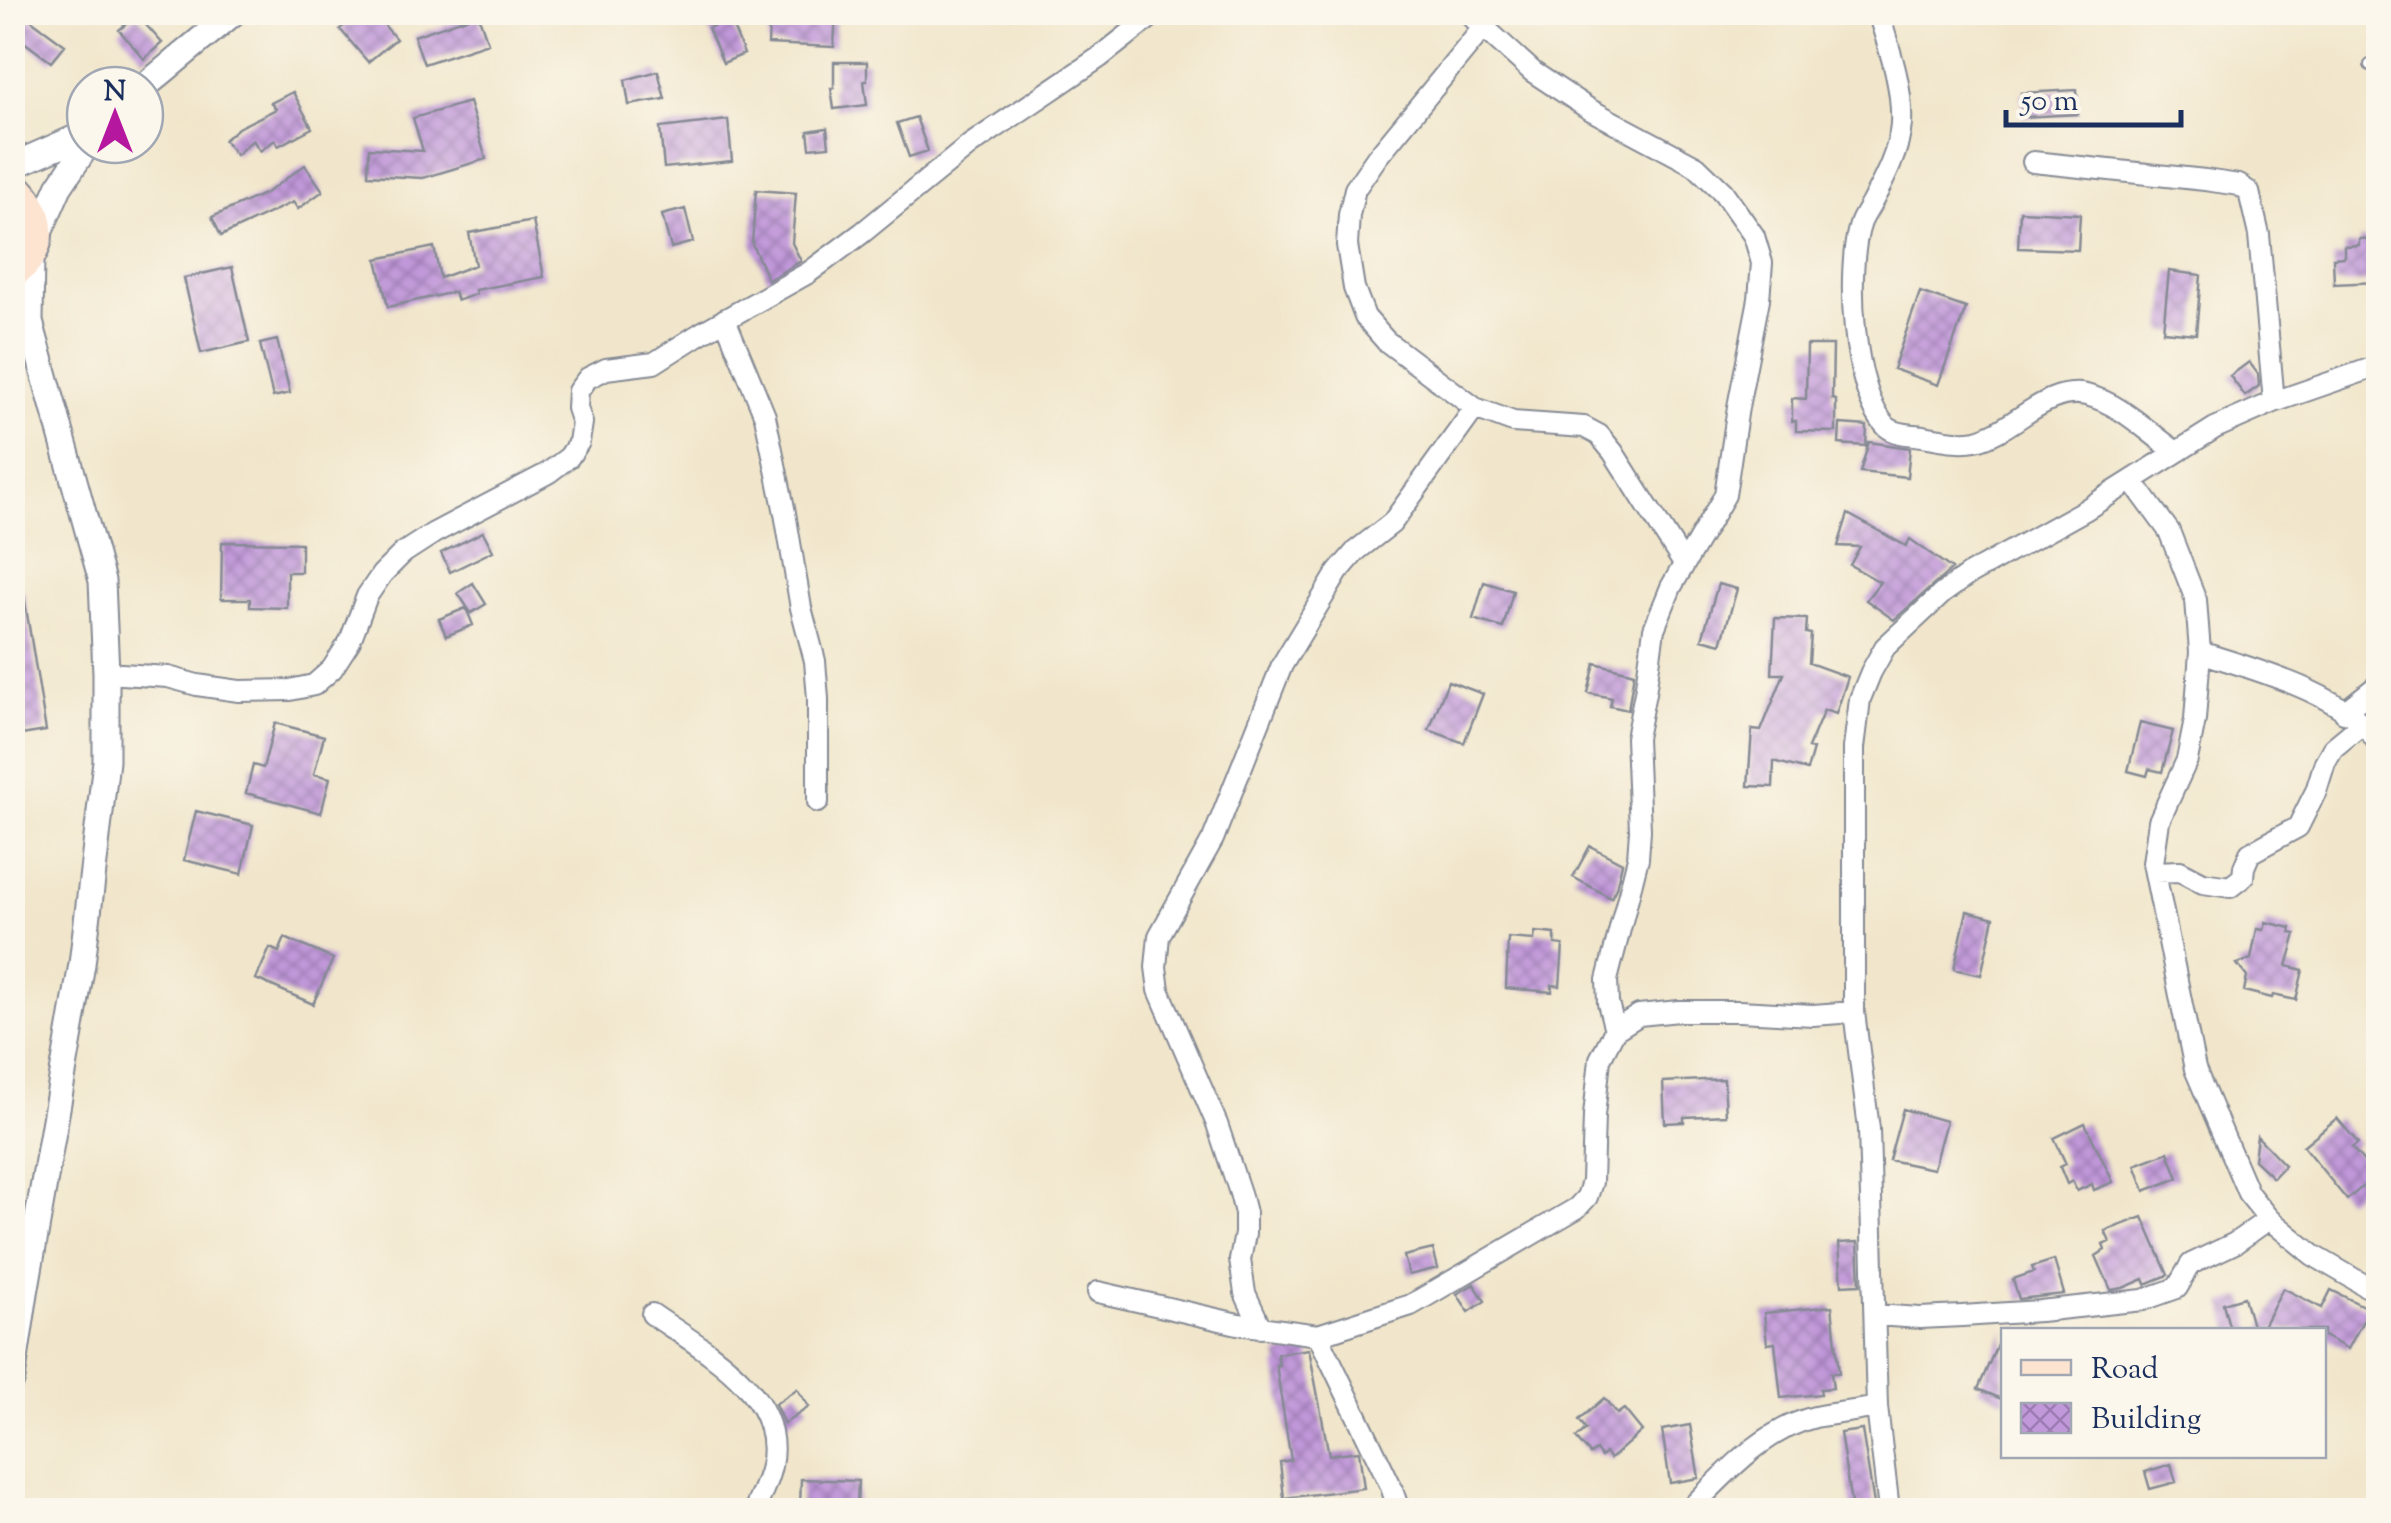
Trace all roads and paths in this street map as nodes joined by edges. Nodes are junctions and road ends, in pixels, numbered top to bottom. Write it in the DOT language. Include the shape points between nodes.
graph roads {
  1 [pos="234,12"];
  2 [pos="1157,12"];
  3 [pos="1467,12"];
  4 [pos="1878,12"];
  5 [pos="1483,28"];
  6 [pos="165,69"];
  7 [pos="65,143"];
  8 [pos="2033,162"];
  9 [pos="73,165"];
  10 [pos="12,166"];
  11 [pos="12,184"];
  12 [pos="27,254"];
  13 [pos="726,319"];
  14 [pos="12,325"];
  15 [pos="2378,366"];
  16 [pos="46,374"];
  17 [pos="2274,402"];
  18 [pos="1474,408"];
  19 [pos="2176,451"];
  20 [pos="2132,482"];
  21 [pos="1684,564"];
  22 [pos="2200,652"];
  23 [pos="106,673"];
  24 [pos="2378,685"];
  25 [pos="2353,718"];
  26 [pos="2378,743"];
  27 [pos="818,802"];
  28 [pos="2155,872"];
  29 [pos="1854,1012"];
  30 [pos="1614,1030"];
  31 [pos="2269,1219"];
  32 [pos="2378,1289"];
  33 [pos="1098,1292"];
  34 [pos="652,1314"];
  35 [pos="1875,1315"];
  36 [pos="1261,1328"];
  37 [pos="1318,1334"];
  38 [pos="12,1379"];
  39 [pos="1877,1407"];
  40 [pos="755,1510"];
  41 [pos="1400,1510"];
  42 [pos="1689,1510"];
  43 [pos="1889,1510"];
  1 -- 6 [label="street"];
  2 -- 13 [label="street" via="970,145 808,273"];
  3 -- 5 [label="street"];
  4 -- 19 [label="street" via="1896,70 1901,122 1856,244 1851,300 1870,402 1888,428 1901,433 1977,440 2062,395 2082,394 2126,414"];
  5 -- 18 [label="street" via="1355,189 1347,244 1365,317"];
  5 -- 21 [label="street" via="1589,109 1696,166 1754,236 1762,262 1759,299 1725,495"];
  7 -- 10 [label="street"];
  8 -- 17 [label="street" via="2205,180 2249,192 2260,235"];
  9 -- 12 [label="street"];
  11 -- 12 [label="main road" via="36,214"];
  12 -- 16 [label="street" via="30,322"];
  13 -- 23 [label="street" via="654,362 588,378 578,391 580,442 569,457 403,553 367,596 332,669 314,685 240,692"];
  13 -- 27 [label="street" via="765,416 814,661"];
  14 -- 16 [label="street"];
  15 -- 17 [label="street"];
  16 -- 23 [label="street" via="102,581"];
  17 -- 19 [label="street"];
  18 -- 21 [label="street" via="1513,422 1584,427 1599,435"];
  18 -- 36 [label="street" via="1392,522 1338,572 1291,649 1213,839 1158,936 1159,990 1240,1193 1240,1260"];
  19 -- 20 [label="street"];
  20 -- 22 [label="street" via="2169,531 2184,566 2196,600"];
  20 -- 29 [label="street" via="1968,575 1886,648 1871,672 1854,748"];
  21 -- 30 [label="street" via="1654,629 1636,738 1638,858 1607,980"];
  22 -- 25 [label="street" via="2280,677"];
  22 -- 28 [label="street" via="2187,760 2160,821"];
  23 -- 38 [label="street" via="106,761 84,945"];
  24 -- 25 [label="street"];
  25 -- 26 [label="street"];
  25 -- 28 [label="street" via="2325,762 2298,827 2250,854 2244,877 2230,886 2180,871"];
  28 -- 31 [label="street" via="2195,1069 2248,1193"];
  29 -- 30 [label="street" via="1679,1011 1639,1015"];
  29 -- 35 [label="street" via="1869,1130"];
  30 -- 37 [label="street" via="1600,1059 1592,1182 1577,1208 1412,1304"];
  31 -- 32 [label="street" via="2313,1255"];
  31 -- 35 [label="street" via="2190,1264 2176,1288 2143,1300 1962,1316"];
  33 -- 36 [label="street"];
  34 -- 40 [label="street" via="735,1372 766,1416 771,1466"];
  35 -- 39 [label="street"];
  36 -- 37 [label="street"];
  37 -- 41 [label="street"];
  39 -- 42 [label="street" via="1811,1418 1774,1435"];
  39 -- 43 [label="street"];
}
